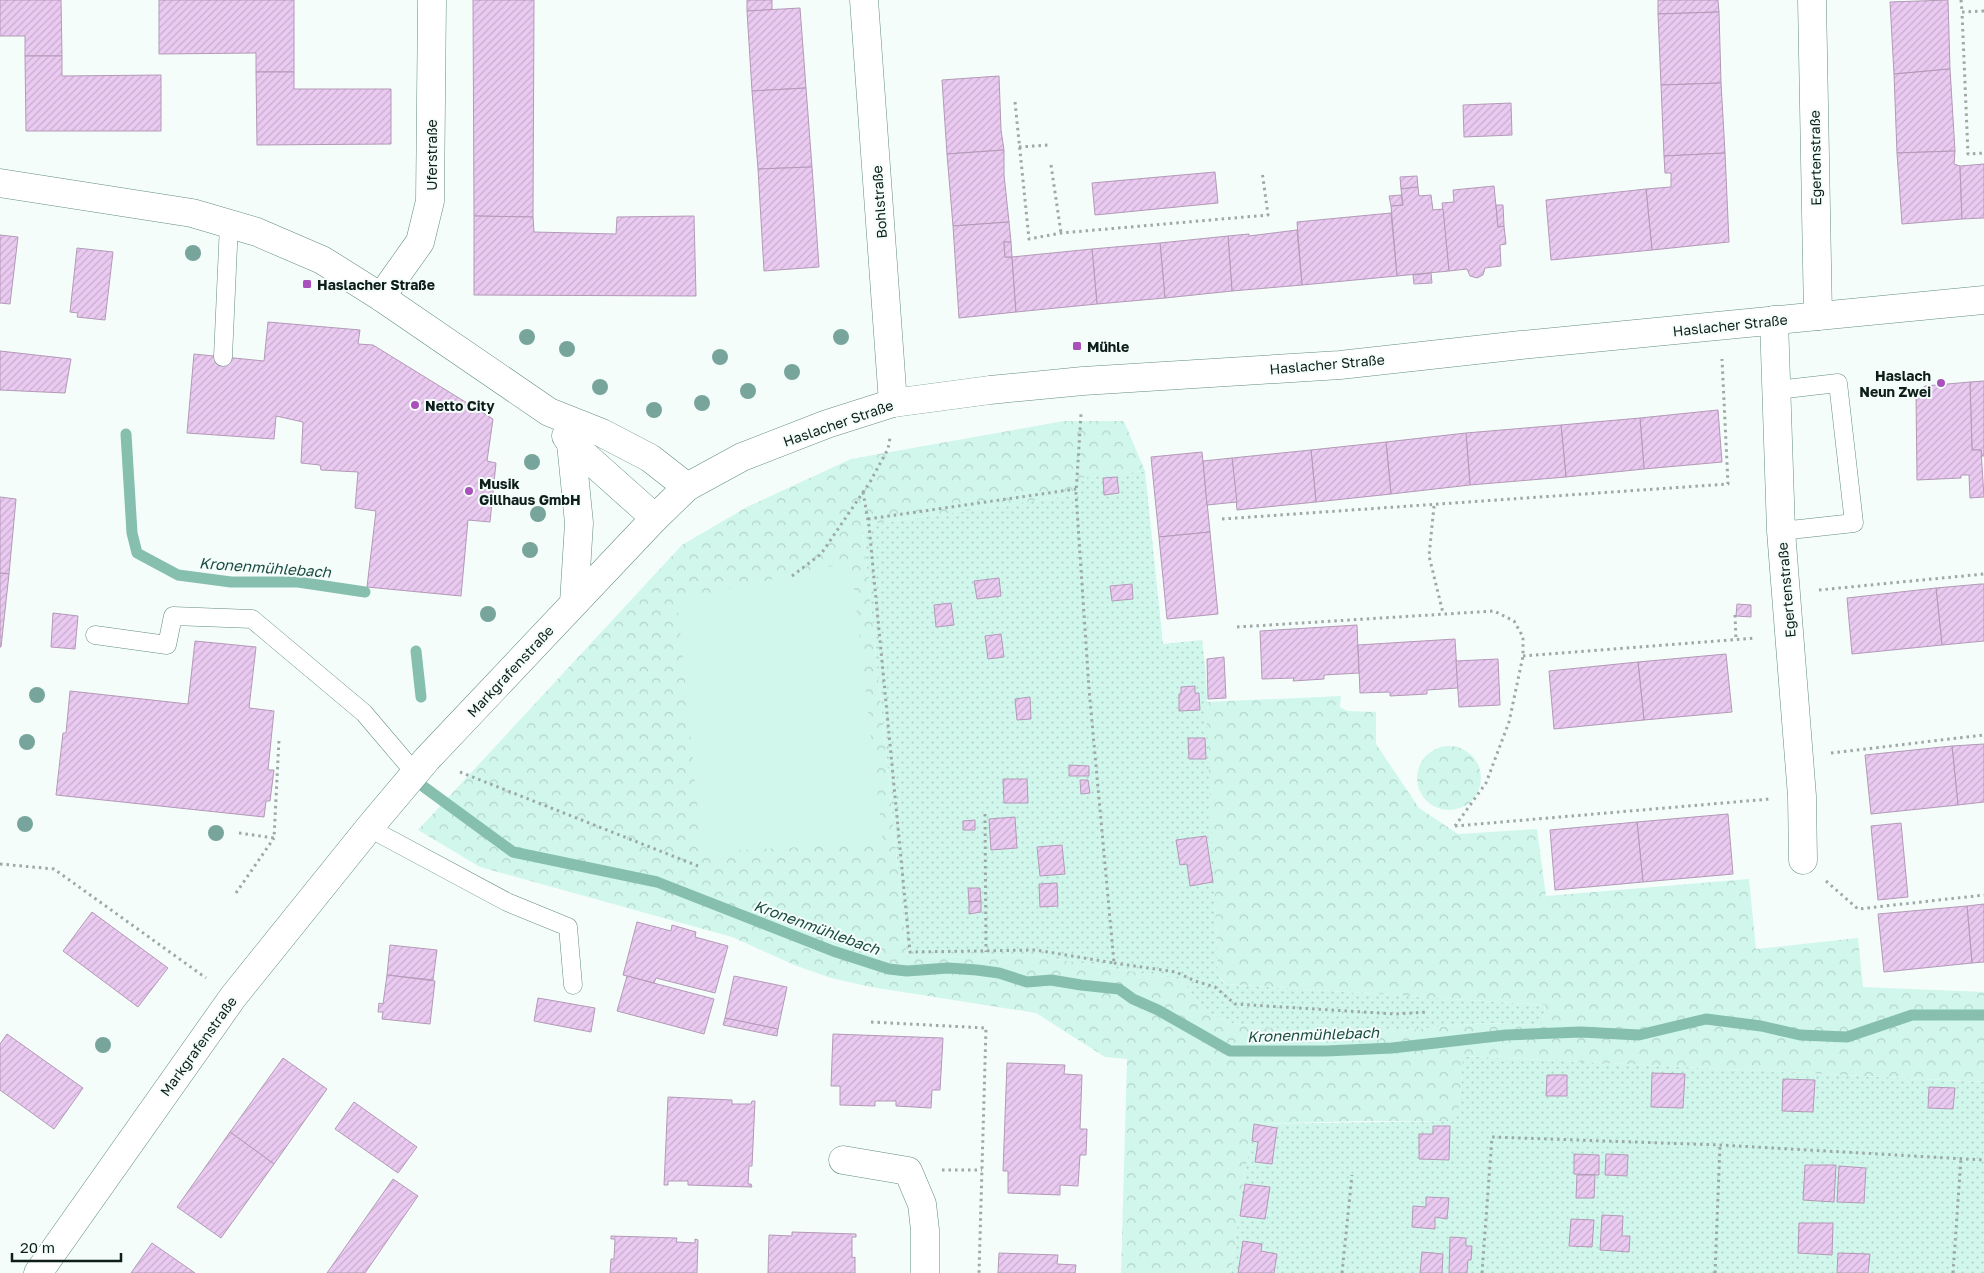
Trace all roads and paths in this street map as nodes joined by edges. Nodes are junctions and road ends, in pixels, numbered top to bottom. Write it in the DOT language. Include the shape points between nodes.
graph roads {
  1 [pos="432,0"];
  2 [pos="864,0"];
  3 [pos="1812,0"];
  4 [pos="1961,0"];
  5 [pos="1984,11"];
  6 [pos="1962,12"];
  7 [pos="1015,102"];
  8 [pos="1048,145"];
  9 [pos="1019,147"];
  10 [pos="1984,153"];
  11 [pos="1051,165"];
  12 [pos="1262,171"];
  13 [pos="0,183"];
  14 [pos="229,224"];
  15 [pos="1061,233"];
  16 [pos="381,296"];
  17 [pos="1984,300"];
  18 [pos="1818,316"];
  19 [pos="1774,320"];
  20 [pos="1720,326"];
  21 [pos="223,357"];
  22 [pos="1083,381"];
  23 [pos="1777,390"];
  24 [pos="893,403"];
  25 [pos="548,412"];
  26 [pos="571,443"];
  27 [pos="687,487"];
  28 [pos="1076,489"];
  29 [pos="863,492"];
  30 [pos="1434,506"];
  31 [pos="655,518"];
  32 [pos="868,519"];
  33 [pos="1222,519"];
  34 [pos="1781,531"];
  35 [pos="1984,574"];
  36 [pos="792,576"];
  37 [pos="1786,594"];
  38 [pos="574,602"];
  39 [pos="1443,613"];
  40 [pos="1735,615"];
  41 [pos="1237,627"];
  42 [pos="95,635"];
  43 [pos="1789,636"];
  44 [pos="1736,640"];
  45 [pos="1523,656"];
  46 [pos="1984,735"];
  47 [pos="279,739"];
  48 [pos="1799,756"];
  49 [pos="421,766"];
  50 [pos="1802,796"];
  51 [pos="985,814"];
  52 [pos="369,828"];
  53 [pos="239,833"];
  54 [pos="274,838"];
  55 [pos="1803,860"];
  56 [pos="0,864"];
  57 [pos="698,866"];
  58 [pos="236,893"];
  59 [pos="1984,896"];
  60 [pos="986,952"];
  61 [pos="1114,963"];
  62 [pos="573,985"];
  63 [pos="233,997"];
  64 [pos="1428,1012"];
  65 [pos="871,1022"];
  66 [pos="1720,1144"];
  67 [pos="1961,1158"];
  68 [pos="842,1160"];
  69 [pos="1984,1160"];
  70 [pos="1352,1175"];
  71 [pos="38,1273"];
  72 [pos="925,1273"];
  73 [pos="979,1273"];
  74 [pos="1342,1273"];
  75 [pos="1482,1273"];
  76 [pos="1715,1273"];
  77 [pos="1953,1273"];
  1 -- 16 [label="street, Uferstraße" via="430,200 420,242"];
  2 -- 24 [label="street, Bohlstraße"];
  3 -- 18 [label="street, Egertenstraße"];
  4 -- 6 [label="path"];
  5 -- 6 [label="path"];
  6 -- 10 [label="path" via="1968,154"];
  7 -- 9 [label="path"];
  8 -- 9 [label="path"];
  9 -- 15 [label="path" via="1028,239"];
  11 -- 15 [label="path"];
  12 -- 15 [label="path" via="1268,215"];
  13 -- 14 [label="street" via="192,213"];
  14 -- 16 [label="street" via="257,232 322,260"];
  14 -- 21 [label="lane"];
  16 -- 25 [label="street"];
  17 -- 18 [label="street, Haslacher Straße"];
  18 -- 19 [label="street, Haslacher Straße"];
  19 -- 20 [label="street, Haslacher Straße"];
  19 -- 23 [label="street, Egertenstraße"];
  20 -- 22 [label="street, Haslacher Straße" via="1340,364"];
  20 -- 30 [label="path" via="1728,484"];
  22 -- 24 [label="street, Haslacher Straße"];
  22 -- 28 [label="path"];
  23 -- 34 [label="street, Egertenstraße"];
  23 -- 34 [label="lane" via="1838,383 1854,523"];
  24 -- 27 [label="street, Haslacher Straße" via="742,457"];
  24 -- 29 [label="path" via="894,418 888,448"];
  25 -- 26 [label="street"];
  25 -- 27 [label="street" via="602,433 650,458"];
  26 -- 31 [label="street"];
  26 -- 38 [label="street" via="579,523"];
  27 -- 31 [label="street, Haslacher Straße"];
  28 -- 32 [label="path"];
  28 -- 61 [label="path" via="1088,689"];
  29 -- 32 [label="path"];
  29 -- 36 [label="path" via="821,554"];
  30 -- 33 [label="path"];
  30 -- 39 [label="path" via="1429,556"];
  31 -- 38 [label="street, Markgrafenstraße"];
  32 -- 60 [label="path" via="910,952"];
  34 -- 37 [label="street, Egertenstraße"];
  35 -- 37 [label="path"];
  37 -- 43 [label="street, Egertenstraße"];
  38 -- 49 [label="street, Markgrafenstraße"];
  39 -- 41 [label="path"];
  39 -- 45 [label="path" via="1494,611 1514,621 1523,637"];
  40 -- 44 [label="path"];
  42 -- 49 [label="lane" via="167,645 173,616 252,619 364,712"];
  43 -- 44 [label="path"];
  43 -- 48 [label="street, Egertenstraße"];
  44 -- 45 [label="path"];
  45 -- 50 [label="path" via="1509,722 1486,783 1455,826"];
  46 -- 48 [label="path"];
  47 -- 54 [label="path"];
  48 -- 50 [label="street, Egertenstraße"];
  49 -- 52 [label="street, Markgrafenstraße"];
  49 -- 57 [label="path"];
  50 -- 55 [label="street, Egertenstraße"];
  51 -- 60 [label="path"];
  52 -- 62 [label="lane" via="507,902 568,927"];
  52 -- 63 [label="street, Markgrafenstraße"];
  53 -- 54 [label="path"];
  54 -- 58 [label="path"];
  55 -- 59 [label="path" via="1858,909"];
  56 -- 63 [label="path" via="54,869"];
  60 -- 61 [label="path" via="1036,950"];
  61 -- 64 [label="path" via="1176,972 1215,987 1235,1004 1395,1014"];
  63 -- 71 [label="street, Markgrafenstraße"];
  65 -- 73 [label="path" via="986,1028"];
  66 -- 67 [label="path"];
  66 -- 75 [label="path" via="1492,1137"];
  66 -- 76 [label="path"];
  67 -- 69 [label="path"];
  67 -- 77 [label="path"];
  68 -- 72 [label="street" via="908,1171 922,1204"];
  70 -- 74 [label="path"];
}
